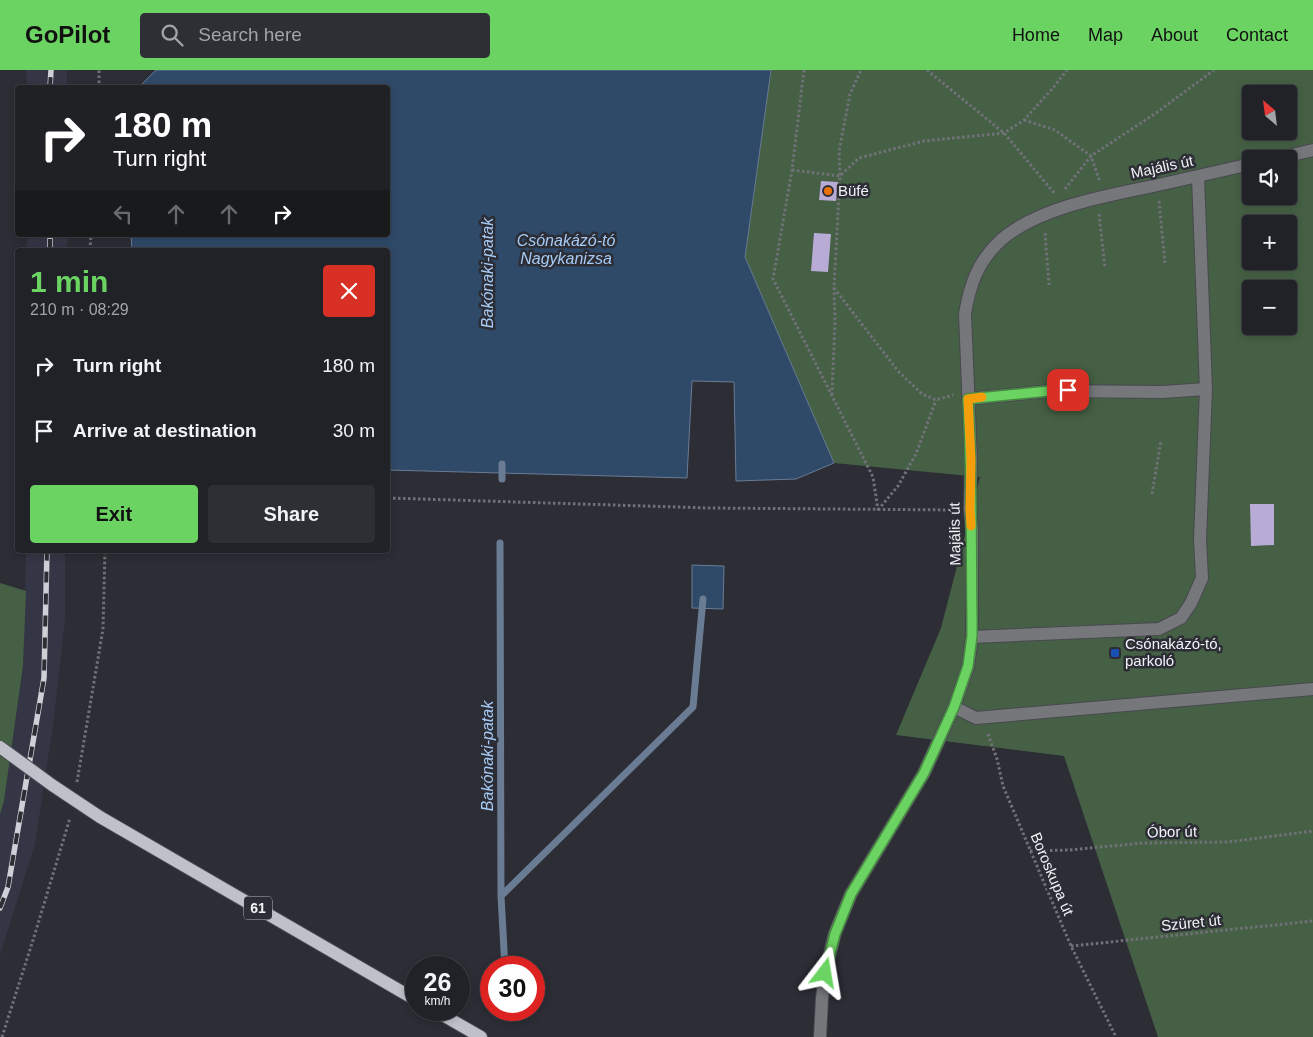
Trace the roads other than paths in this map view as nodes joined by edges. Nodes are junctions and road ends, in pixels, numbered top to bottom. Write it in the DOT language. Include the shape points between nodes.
graph roads {
  1 [pos="1313,150"];
  2 [pos="1297,154"];
  3 [pos="1242,166"];
  4 [pos="1198,176"];
  5 [pos="1206,389"];
  6 [pos="968,399"];
  7 [pos="972,636"];
  8 [pos="1313,688"];
  9 [pos="954,707"];
  10 [pos="0,747"];
  11 [pos="405,994"];
  12 [pos="453,1021"];
  13 [pos="481,1037"];
  14 [pos="820,1037"];
  1 -- 2 [label="street"];
  3 -- 4 [label="street, Majális út"];
  4 -- 5 [label="street"];
  4 -- 6 [label="street, Majális út" via="1102,198 1063,202 1001,241 990,252 969,290 964,314"];
  5 -- 6 [label="street" via="1049,391"];
  5 -- 7 [label="street" via="1200,540 1202,578 1181,618 1159,629"];
  6 -- 7 [label="street, Majális út"];
  7 -- 9 [label="street, Majális út" via="968,666"];
  8 -- 9 [label="street" via="976,718"];
  9 -- 14 [label="street, Majális út" via="924,773 851,894 835,934 825,973"];
  10 -- 11 [label="main road, 61, bridge" via="100,817"];
  12 -- 13 [label="main road"];
}
